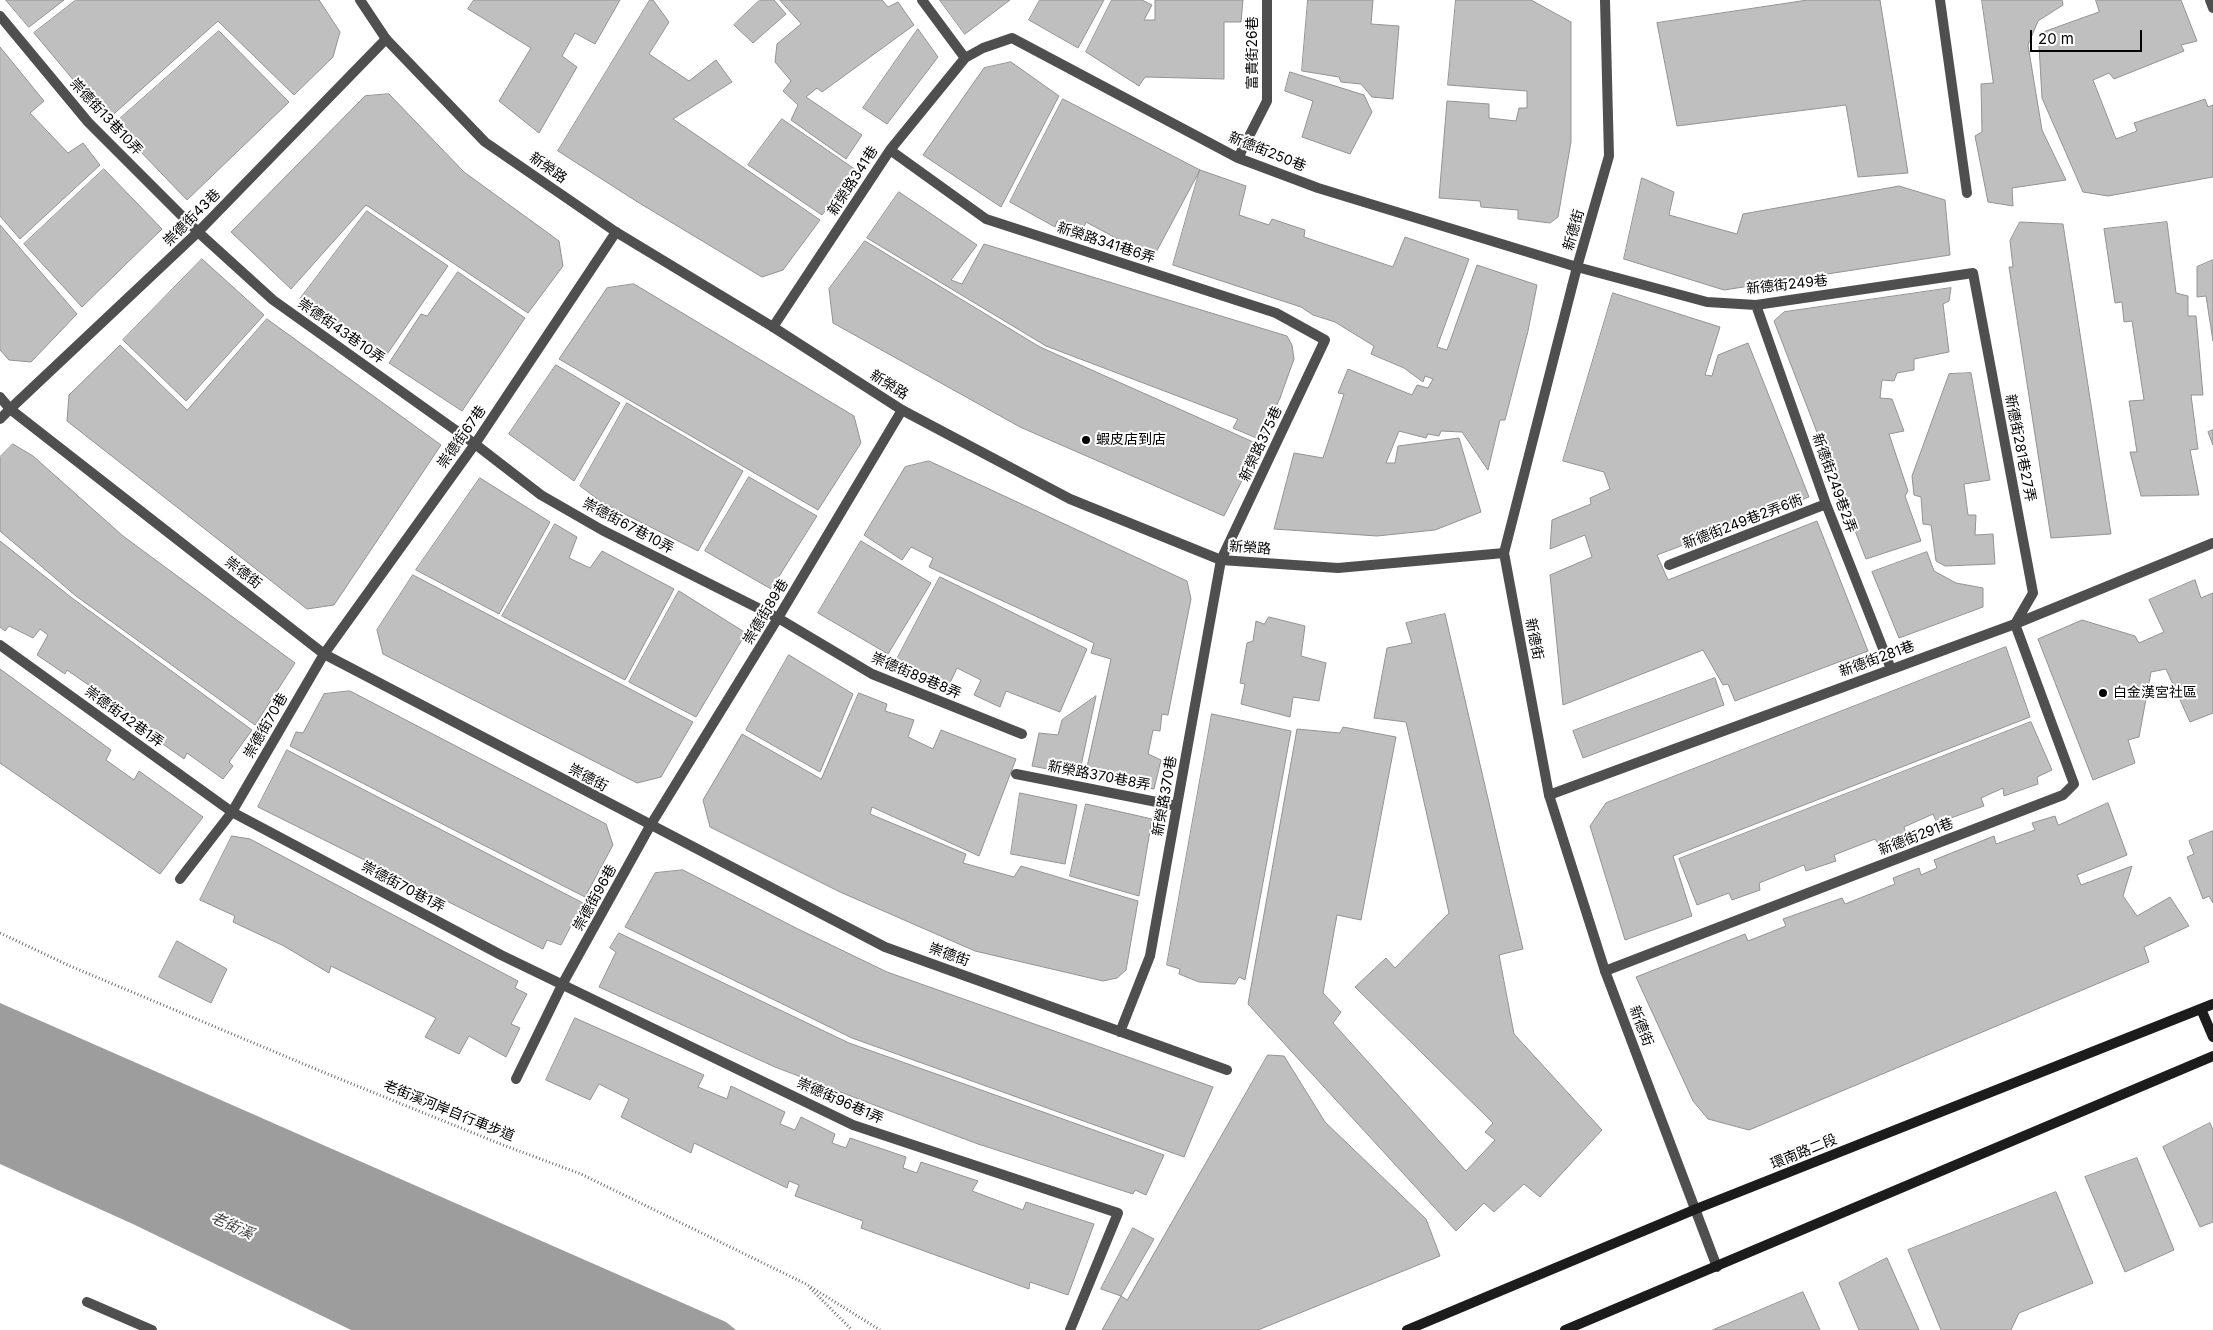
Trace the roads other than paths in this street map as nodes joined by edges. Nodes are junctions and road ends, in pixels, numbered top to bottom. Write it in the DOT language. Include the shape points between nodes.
graph roads {
  1 [pos="360,0"];
  2 [pos="922,0"];
  3 [pos="1267,0"];
  4 [pos="1605,0"];
  5 [pos="1940,0"];
  6 [pos="2210,0"];
  7 [pos="2213,8"];
  8 [pos="0,16"];
  9 [pos="386,39"];
  10 [pos="965,58"];
  11 [pos="890,150"];
  12 [pos="1238,158"];
  13 [pos="1967,193"];
  14 [pos="198,232"];
  15 [pos="616,232"];
  16 [pos="1577,267"];
  17 [pos="1973,273"];
  18 [pos="1756,305"];
  19 [pos="773,327"];
  20 [pos="1325,340"];
  21 [pos="0,397"];
  22 [pos="10,408"];
  23 [pos="902,410"];
  24 [pos="0,419"];
  25 [pos="475,444"];
  26 [pos="1826,504"];
  27 [pos="2213,543"];
  28 [pos="1504,553"];
  29 [pos="1221,560"];
  30 [pos="1669,565"];
  31 [pos="778,618"];
  32 [pos="2015,624"];
  33 [pos="0,645"];
  34 [pos="324,654"];
  35 [pos="1891,669"];
  36 [pos="1022,734"];
  37 [pos="1016,774"];
  38 [pos="1549,795"];
  39 [pos="1177,806"];
  40 [pos="232,812"];
  41 [pos="650,826"];
  42 [pos="180,879"];
  43 [pos="1605,971"];
  44 [pos="563,984"];
  45 [pos="2213,1003"];
  46 [pos="2202,1009"];
  47 [pos="1120,1032"];
  48 [pos="2213,1037"];
  49 [pos="2213,1056"];
  50 [pos="1227,1070"];
  51 [pos="516,1079"];
  52 [pos="1696,1210"];
  53 [pos="1717,1267"];
  54 [pos="87,1302"];
  55 [pos="152,1330"];
  56 [pos="1070,1330"];
  57 [pos="1407,1330"];
  58 [pos="1565,1330"];
  1 -- 9 [label="street, 新榮路"];
  2 -- 10 [label="street"];
  3 -- 12 [label="street, 富貴街26巷" via="1267,101"];
  4 -- 16 [label="street, 新德街" via="1609,156"];
  5 -- 13 [label="street"];
  6 -- 7 [label="street"];
  8 -- 14 [label="street, 崇德街13巷10弄" via="88,122"];
  9 -- 14 [label="street, 崇德街43巷"];
  9 -- 15 [label="street, 新榮路" via="485,142"];
  10 -- 11 [label="street, 新榮路341巷"];
  10 -- 12 [label="street, 新德街250巷" via="1012,38"];
  11 -- 19 [label="street, 新榮路341巷"];
  11 -- 20 [label="street, 新榮路341巷6弄" via="986,219 1276,313"];
  12 -- 16 [label="street, 新德街250巷" via="1318,188"];
  14 -- 22 [label="street, 崇德街43巷"];
  14 -- 25 [label="street, 崇德街43巷10弄" via="273,300"];
  15 -- 19 [label="street, 新榮路"];
  15 -- 25 [label="street, 崇德街67巷"];
  16 -- 18 [label="street, 新德街249巷" via="1707,302"];
  16 -- 28 [label="street, 新德街"];
  17 -- 18 [label="street, 新德街249巷"];
  17 -- 32 [label="street, 新德街281巷27弄" via="2033,594"];
  18 -- 26 [label="street, 新德街249巷2弄"];
  19 -- 23 [label="street, 新榮路"];
  20 -- 29 [label="street, 新榮路375巷"];
  21 -- 22 [label="street, 崇德街"];
  22 -- 24 [label="street, 崇德街43巷"];
  22 -- 34 [label="street, 崇德街"];
  23 -- 29 [label="street, 新榮路" via="1070,499"];
  23 -- 31 [label="street, 崇德街89巷"];
  25 -- 31 [label="street, 崇德街67巷10弄" via="541,494 586,521"];
  25 -- 34 [label="street, 崇德街67巷"];
  26 -- 30 [label="street, 新德街249巷2弄6衖"];
  26 -- 35 [label="street, 新德街249巷2弄"];
  27 -- 32 [label="street, 新德街281巷"];
  28 -- 29 [label="street, 新榮路" via="1338,568"];
  28 -- 38 [label="street, 新德街"];
  29 -- 39 [label="street, 新榮路370巷"];
  31 -- 36 [label="street, 崇德街89巷8弄" via="872,674"];
  31 -- 41 [label="street, 崇德街89巷"];
  32 -- 35 [label="street, 新德街281巷"];
  32 -- 43 [label="street, 新德街291巷" via="2074,784 2063,795"];
  33 -- 40 [label="street, 崇德街42巷1弄"];
  34 -- 40 [label="street, 崇德街70巷"];
  34 -- 41 [label="street, 崇德街"];
  35 -- 38 [label="street, 新德街281巷"];
  37 -- 39 [label="street, 新榮路370巷8弄"];
  38 -- 43 [label="street, 新德街"];
  39 -- 47 [label="street, 新榮路370巷" via="1150,956"];
  40 -- 42 [label="street, 崇德街70巷"];
  40 -- 44 [label="street, 崇德街70巷1弄" via="501,955"];
  41 -- 44 [label="street, 崇德街96巷"];
  41 -- 47 [label="street, 崇德街" via="885,947"];
  43 -- 52 [label="street, 新德街"];
  44 -- 51 [label="street, 崇德街96巷"];
  44 -- 56 [label="street, 崇德街96巷1弄" via="852,1125 1118,1213"];
  45 -- 46 [label="main road, 環南路二段"];
  46 -- 48 [label="main road"];
  46 -- 52 [label="main road, 環南路二段"];
  47 -- 50 [label="street, 崇德街"];
  49 -- 53 [label="main road"];
  52 -- 53 [label="street, 新德街"];
  52 -- 57 [label="main road, 環南路二段"];
  53 -- 58 [label="main road"];
  54 -- 55 [label="street"];
}
